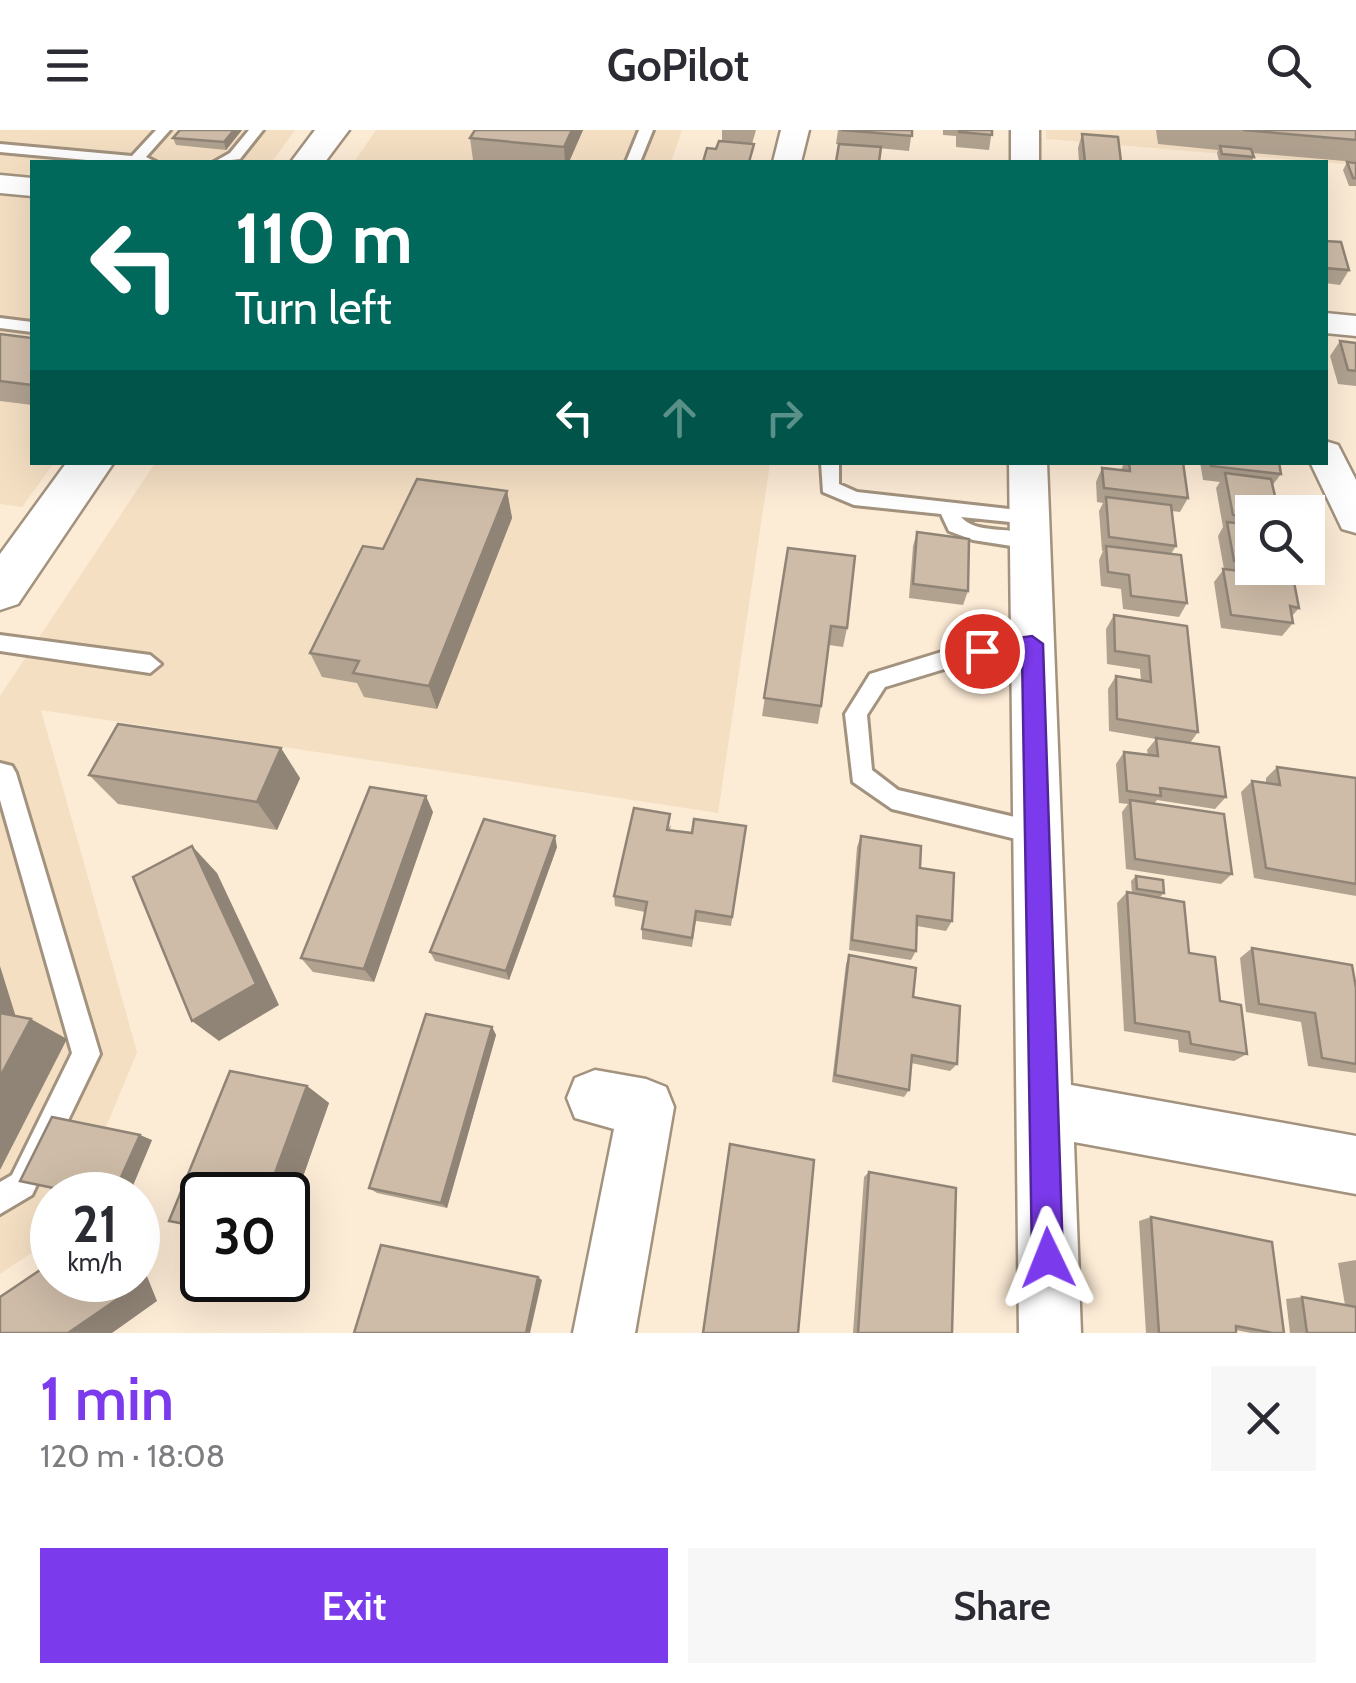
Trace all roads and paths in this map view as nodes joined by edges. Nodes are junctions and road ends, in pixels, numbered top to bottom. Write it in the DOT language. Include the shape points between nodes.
graph roads {
  1 [pos="14,130"];
  2 [pos="164,130"];
  3 [pos="256,130"];
  4 [pos="332,130"];
  5 [pos="646,130"];
  6 [pos="795,130"];
  7 [pos="1025,130"];
  8 [pos="0,145"];
  9 [pos="119,160"];
  10 [pos="137,160"];
  11 [pos="226,160"];
  12 [pos="310,160"];
  13 [pos="634,160"];
  14 [pos="788,160"];
  15 [pos="1025,160"];
  16 [pos="0,184"];
  17 [pos="30,187"];
  18 [pos="1328,322"];
  19 [pos="0,323"];
  20 [pos="1356,326"];
  21 [pos="30,327"];
  22 [pos="1328,460"];
  23 [pos="90,465"];
  24 [pos="830,465"];
  25 [pos="1028,465"];
  26 [pos="1356,519"];
  27 [pos="1030,530"];
  28 [pos="0,591"];
  29 [pos="0,643"];
  30 [pos="1032,644"];
  31 [pos="150,664"];
  32 [pos="2,776"];
  33 [pos="1037,834"];
  34 [pos="595,1098"];
  35 [pos="1044,1108"];
  36 [pos="1356,1165"];
  37 [pos="0,1199"];
  38 [pos="604,1333"];
  39 [pos="1050,1333"];
  1 -- 8 [label="lane"];
  2 -- 10 [label="lane"];
  3 -- 11 [label="lane"];
  4 -- 12 [label="main road"];
  5 -- 13 [label="lane"];
  6 -- 14 [label="street"];
  7 -- 15 [label="street"];
  8 -- 9 [label="lane"];
  16 -- 17 [label="street"];
  18 -- 20 [label="street"];
  19 -- 21 [label="lane"];
  22 -- 26 [label="street"];
  23 -- 28 [label="main road"];
  24 -- 27 [label="lane" via="830,487 854,498 948,508 956,526 973,533"];
  25 -- 27 [label="street"];
  27 -- 30 [label="street"];
  29 -- 31 [label="lane"];
  30 -- 33 [label="street"];
  30 -- 33 [label="lane" via="961,655 878,680 856,714 861,775 892,799"];
  32 -- 37 [label="lane" via="86,1054 22,1185"];
  33 -- 35 [label="street"];
  34 -- 38 [label="street" via="646,1107"];
  35 -- 36 [label="street"];
  35 -- 39 [label="street"];
}
